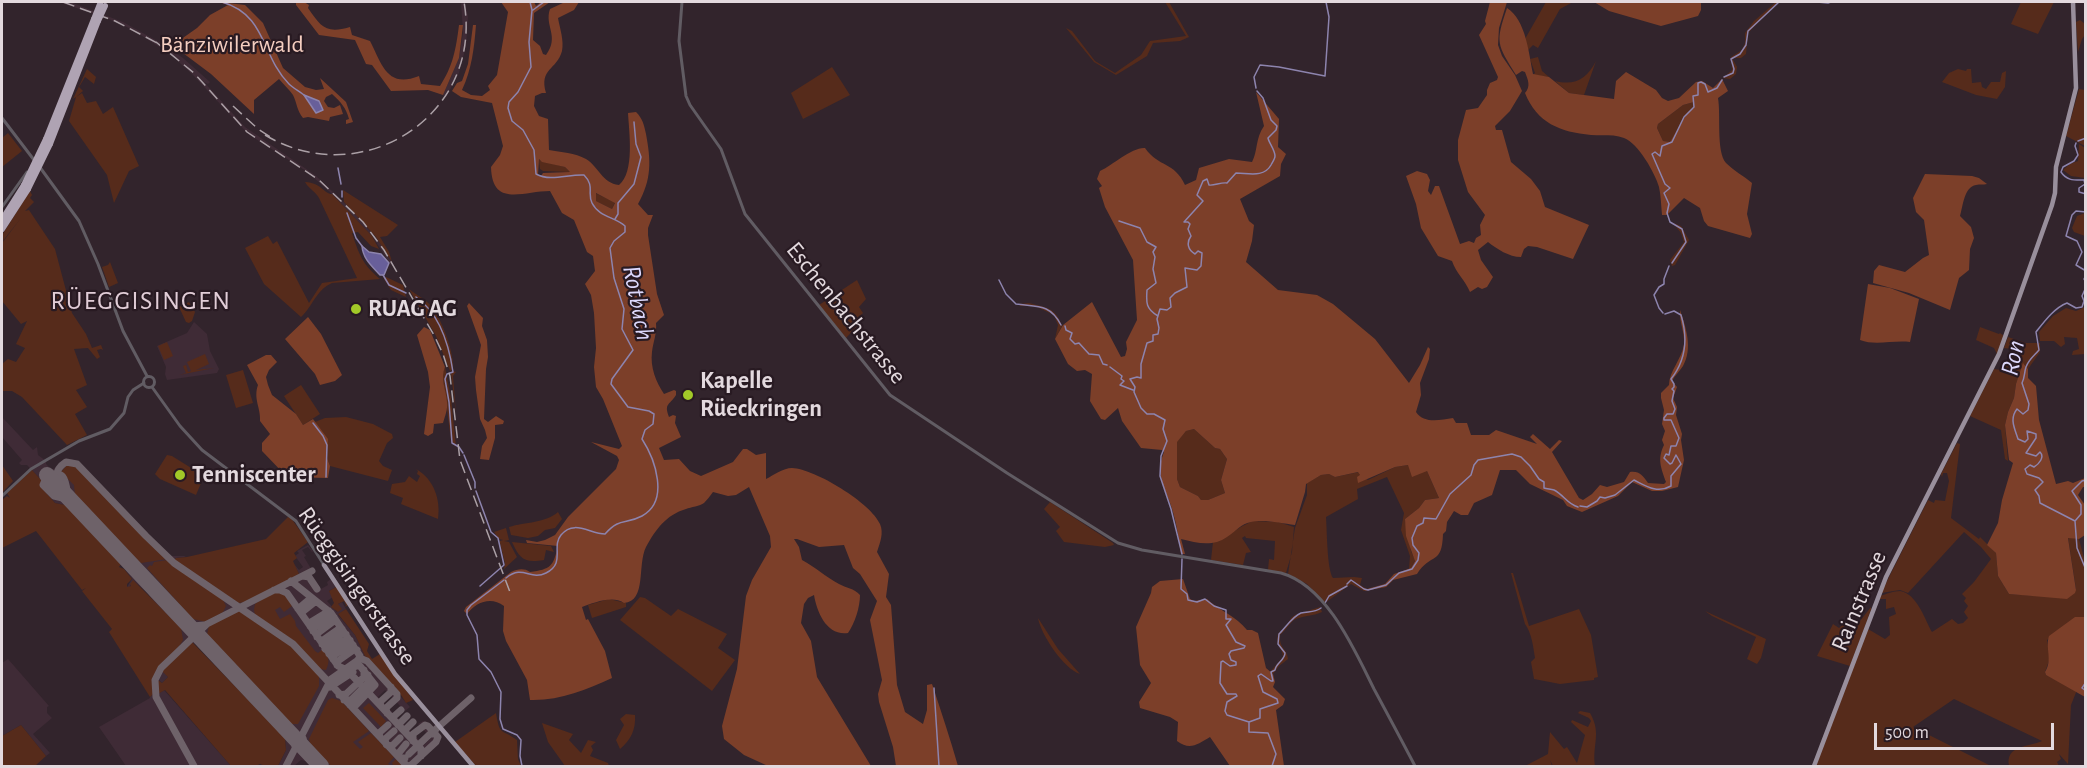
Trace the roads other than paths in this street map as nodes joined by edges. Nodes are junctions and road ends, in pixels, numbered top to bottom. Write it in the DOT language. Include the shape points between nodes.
graph roads {
  1 [pos="682,2"];
  2 [pos="2073,2"];
  3 [pos="103,3"];
  4 [pos="2,118"];
  5 [pos="37,164"];
  6 [pos="26,187"];
  7 [pos="2,207"];
  8 [pos="2,220"];
  9 [pos="2,229"];
  10 [pos="147,376"];
  11 [pos="144,383"];
  12 [pos="152,387"];
  13 [pos="2,496"];
  14 [pos="324,565"];
  15 [pos="473,766"];
  16 [pos="1415,766"];
  17 [pos="1814,766"];
  1 -- 16 [label="street, Eschenbachstrasse" via="679,41 686,96 721,149 744,212 880,385 901,404 1122,545 1281,573 1306,586 1342,628"];
  2 -- 17 [label="main road, Rainstrasse" via="2076,88 2056,167 2054,195 1998,357 1879,594"];
  3 -- 6 [label="highway, bridge"];
  4 -- 5 [label="street"];
  5 -- 7 [label="street"];
  5 -- 10 [label="street" via="79,220 123,331"];
  6 -- 8 [label="highway"];
  6 -- 9 [label="highway"];
  10 -- 11 [label="street"];
  10 -- 12 [label="street" via="153,380"];
  11 -- 12 [label="street"];
  11 -- 13 [label="street" via="133,390 124,413 110,429 79,441 32,469"];
  12 -- 14 [label="street, Rüeggisingerstrasse" via="208,457 296,521"];
  14 -- 15 [label="main road, Rüeggisingerstrasse" via="395,674"];
}
